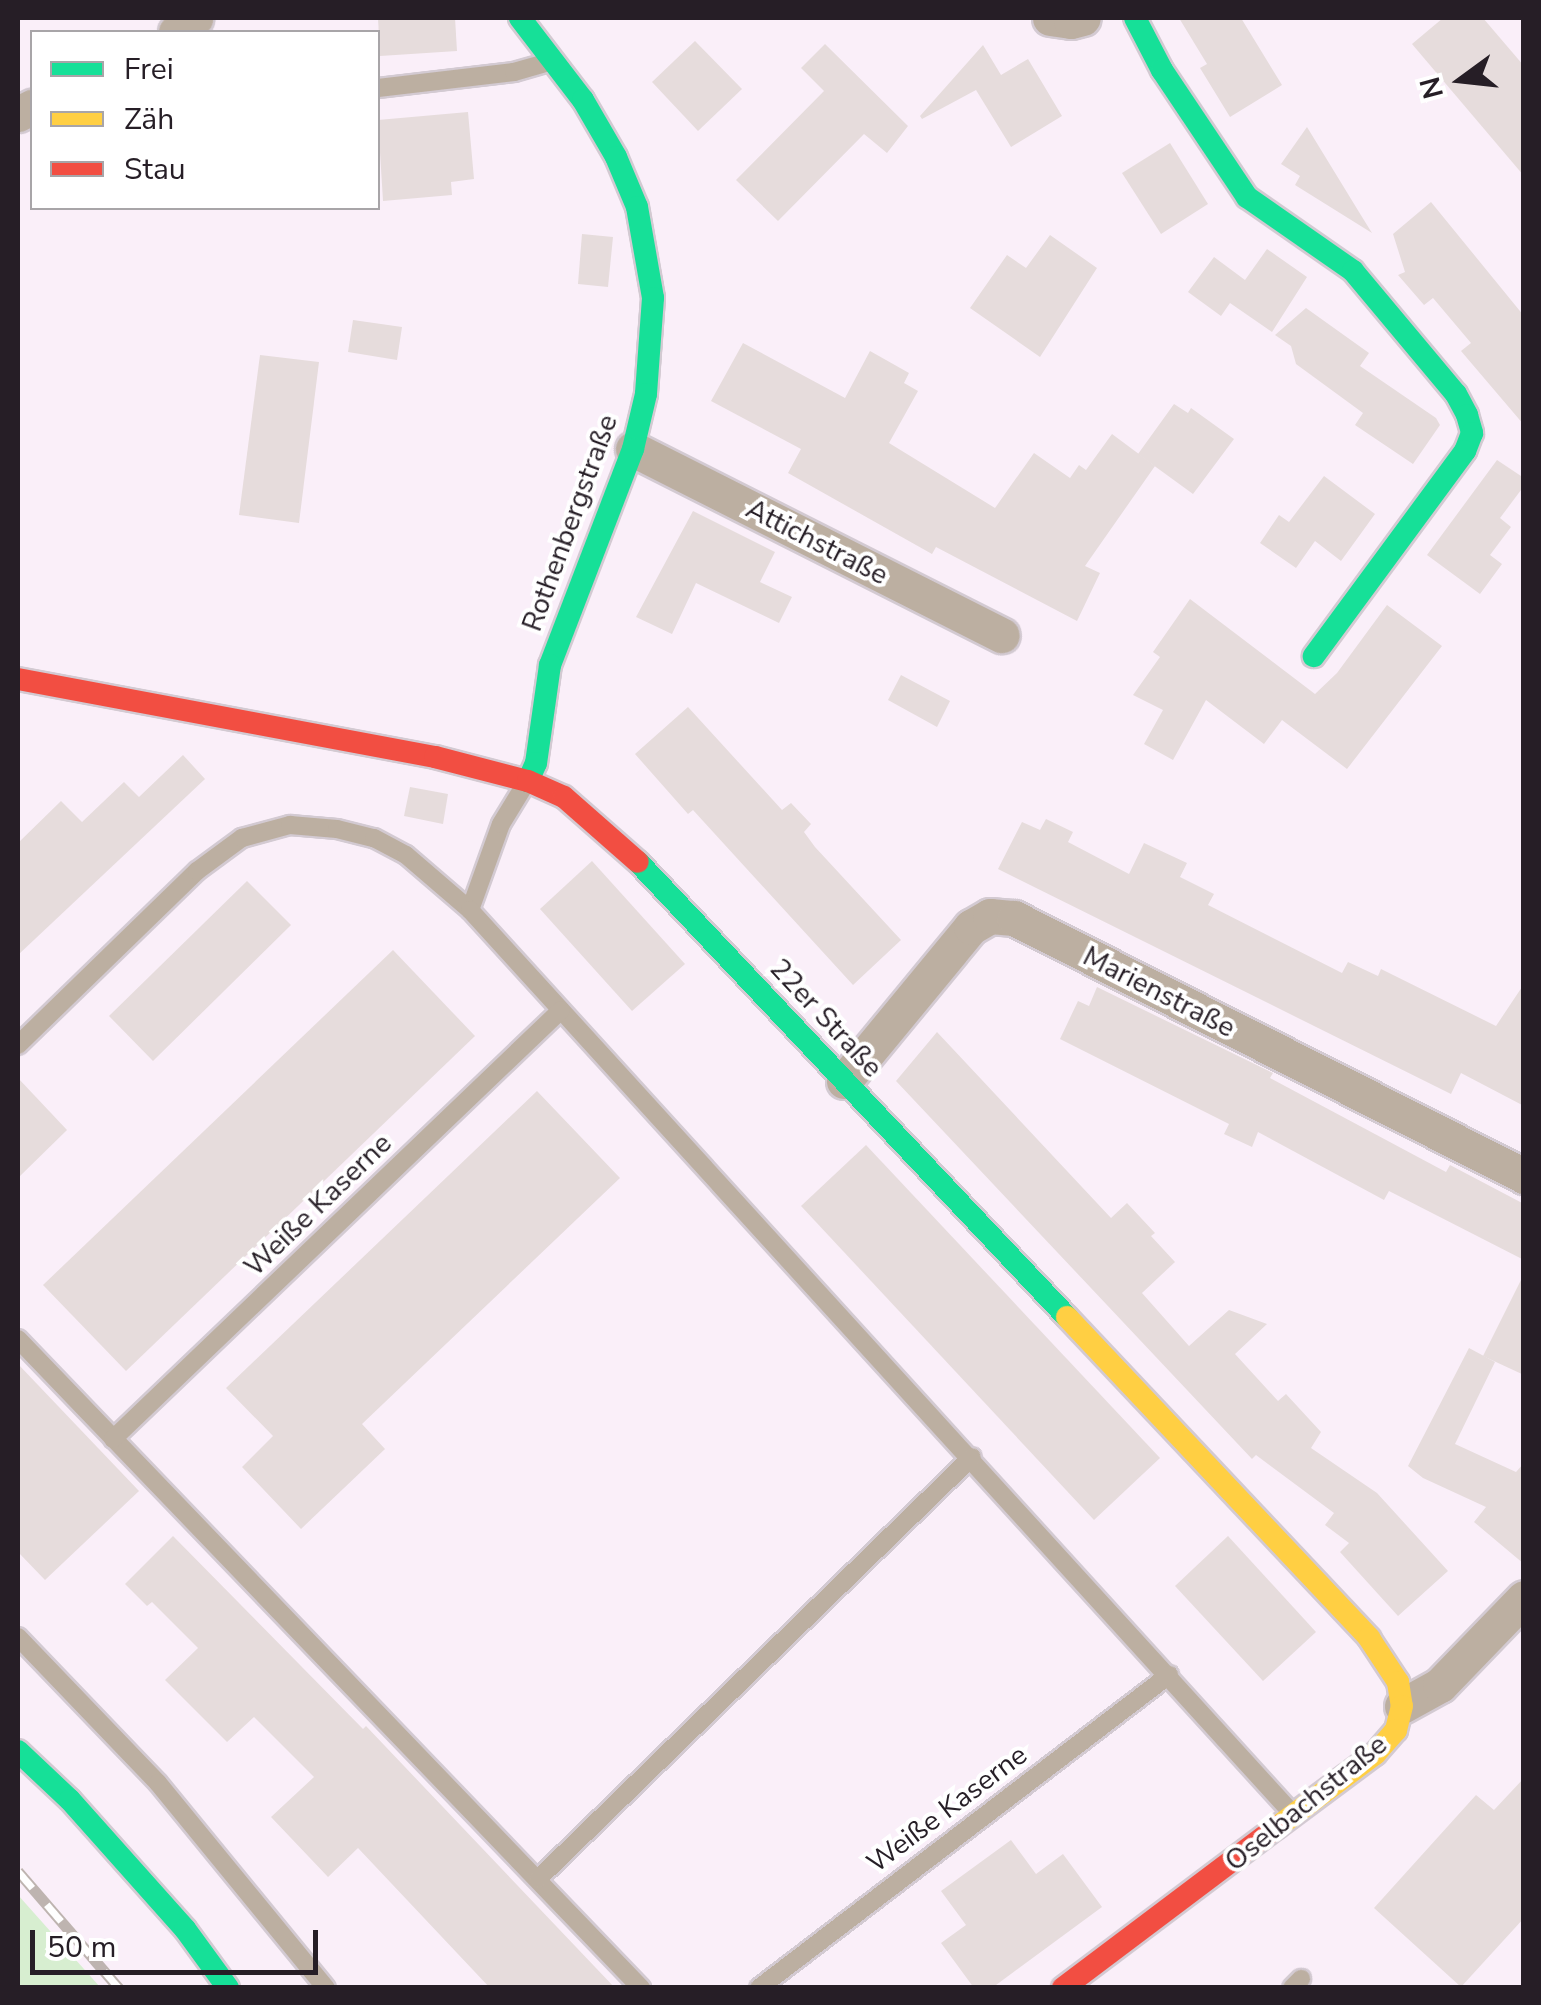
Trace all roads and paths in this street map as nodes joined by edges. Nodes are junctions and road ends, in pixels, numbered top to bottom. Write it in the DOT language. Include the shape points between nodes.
graph roads {
  1 [pos="520,18"];
  2 [pos="1050,18"];
  3 [pos="1082,18"];
  4 [pos="1135,18"];
  5 [pos="553,60"];
  6 [pos="380,88"];
  7 [pos="633,449"];
  8 [pos="1002,634"];
  9 [pos="1314,656"];
  10 [pos="18,679"];
  11 [pos="528,781"];
  12 [pos="470,910"];
  13 [pos="561,1010"];
  14 [pos="18,1045"];
  15 [pos="844,1080"];
  16 [pos="1524,1176"];
  17 [pos="18,1338"];
  18 [pos="113,1439"];
  19 [pos="972,1457"];
  20 [pos="1524,1598"];
  21 [pos="18,1637"];
  22 [pos="1170,1675"];
  23 [pos="1402,1706"];
  24 [pos="18,1751"];
  25 [pos="1295,1816"];
  26 [pos="538,1879"];
  27 [pos="1080,1983"];
  28 [pos="228,1988"];
  29 [pos="326,1988"];
  30 [pos="640,1988"];
  31 [pos="758,1988"];
  1 -- 5 [label="street, Rothenbergstraße"];
  2 -- 3 [label="street"];
  4 -- 9 [label="street" via="1233,180 1353,271 1467,415 1472,434 1465,452"];
  5 -- 6 [label="lane" via="514,72"];
  5 -- 7 [label="street, Rothenbergstraße" via="616,157 646,248 653,346"];
  7 -- 8 [label="street, Attichstraße"];
  7 -- 11 [label="street, Rothenbergstraße" via="550,665"];
  10 -- 11 [label="street, 22er Straße" via="435,757"];
  11 -- 12 [label="lane" via="501,824"];
  11 -- 15 [label="street, 22er Straße" via="564,798 623,846"];
  12 -- 13 [label="lane"];
  12 -- 14 [label="lane" via="406,855 374,838 290,826 242,838 197,871"];
  13 -- 18 [label="lane, Weiße Kaserne"];
  13 -- 19 [label="lane"];
  15 -- 16 [label="street, Marienstraße" via="971,926 990,916 1014,918"];
  15 -- 23 [label="street, 22er Straße" via="1369,1638 1398,1682"];
  17 -- 18 [label="lane"];
  18 -- 26 [label="lane"];
  19 -- 22 [label="lane"];
  19 -- 26 [label="lane"];
  20 -- 23 [label="street, Oselbachstraße" via="1440,1686"];
  21 -- 29 [label="lane" via="158,1784"];
  22 -- 25 [label="lane"];
  22 -- 31 [label="lane, Weiße Kaserne"];
  23 -- 25 [label="street, Oselbachstraße" via="1396,1730 1375,1754"];
  24 -- 28 [label="street" via="184,1929"];
  25 -- 27 [label="street, Oselbachstraße"];
  26 -- 30 [label="lane"];
}
